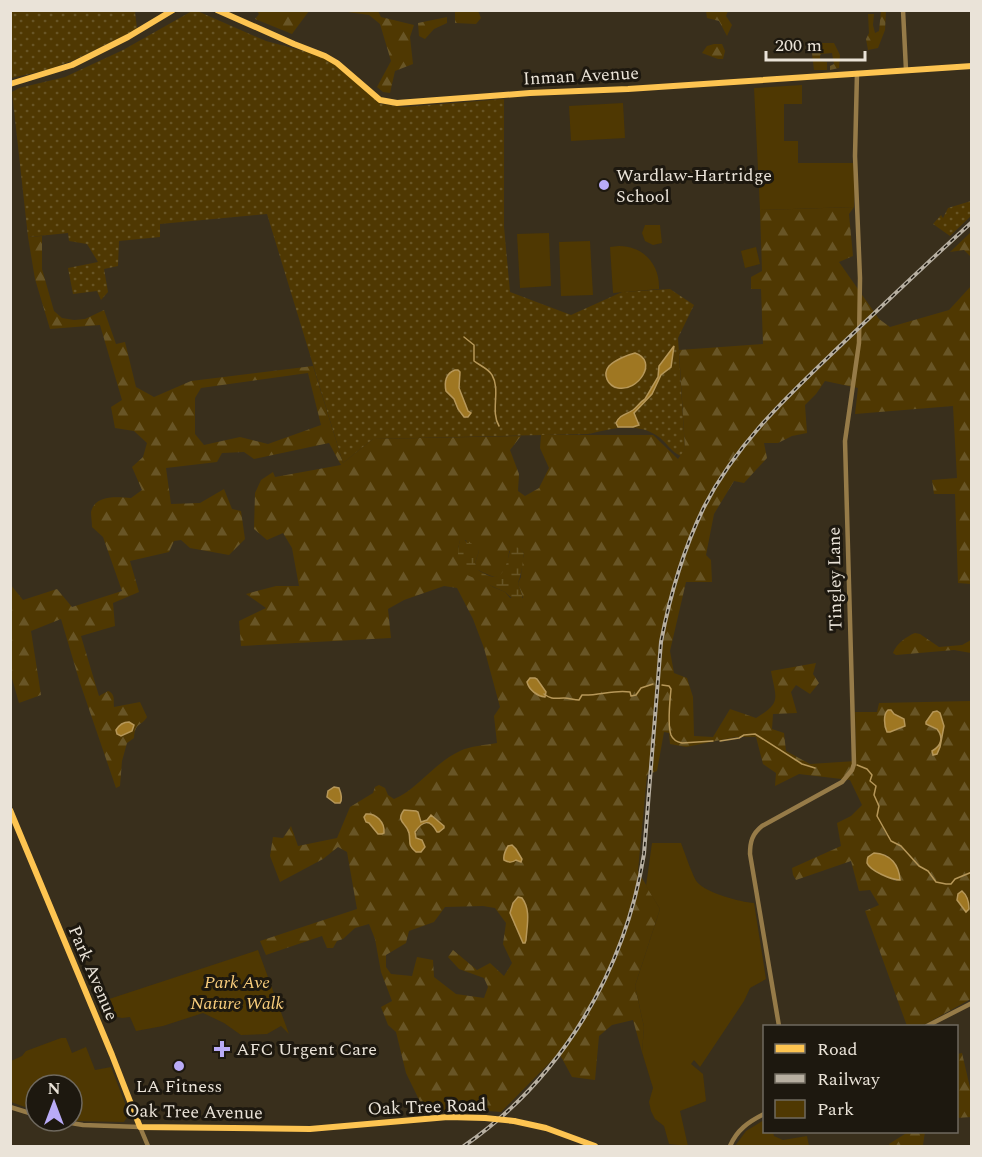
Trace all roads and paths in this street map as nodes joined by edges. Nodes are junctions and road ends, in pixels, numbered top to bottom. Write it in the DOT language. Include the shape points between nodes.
graph roads {
  1 [pos="173,10"];
  2 [pos="217,10"];
  3 [pos="903,10"];
  4 [pos="972,66"];
  5 [pos="906,70"];
  6 [pos="856,73"];
  7 [pos="10,84"];
  8 [pos="10,810"];
  9 [pos="972,1003"];
  10 [pos="779,1025"];
  11 [pos="929,1025"];
  12 [pos="763,1115"];
  13 [pos="84,1124"];
  14 [pos="140,1127"];
  15 [pos="328,1128"];
  16 [pos="148,1146"];
  17 [pos="595,1146"];
  18 [pos="730,1146"];
  1 -- 7 [label="main road" via="72,65"];
  2 -- 6 [label="main road, Inman Avenue" via="325,56 380,100 397,104"];
  3 -- 5 [label="street"];
  4 -- 5 [label="main road, Inman Avenue"];
  5 -- 6 [label="main road, Inman Avenue"];
  6 -- 10 [label="street, Tingley Lane" via="860,278 858,343 845,441 854,764 842,782 762,826 752,837 750,855"];
  8 -- 14 [label="main road, Park Avenue"];
  9 -- 11 [label="street"];
  12 -- 18 [label="street" via="743,1127"];
  13 -- 14 [label="street, Oak Tree Avenue"];
  14 -- 15 [label="main road, Oak Tree Avenue"];
  14 -- 16 [label="street, Park Avenue"];
  15 -- 17 [label="main road, Oak Tree Road, bridge" via="436,1118 484,1118 546,1128"];
}
